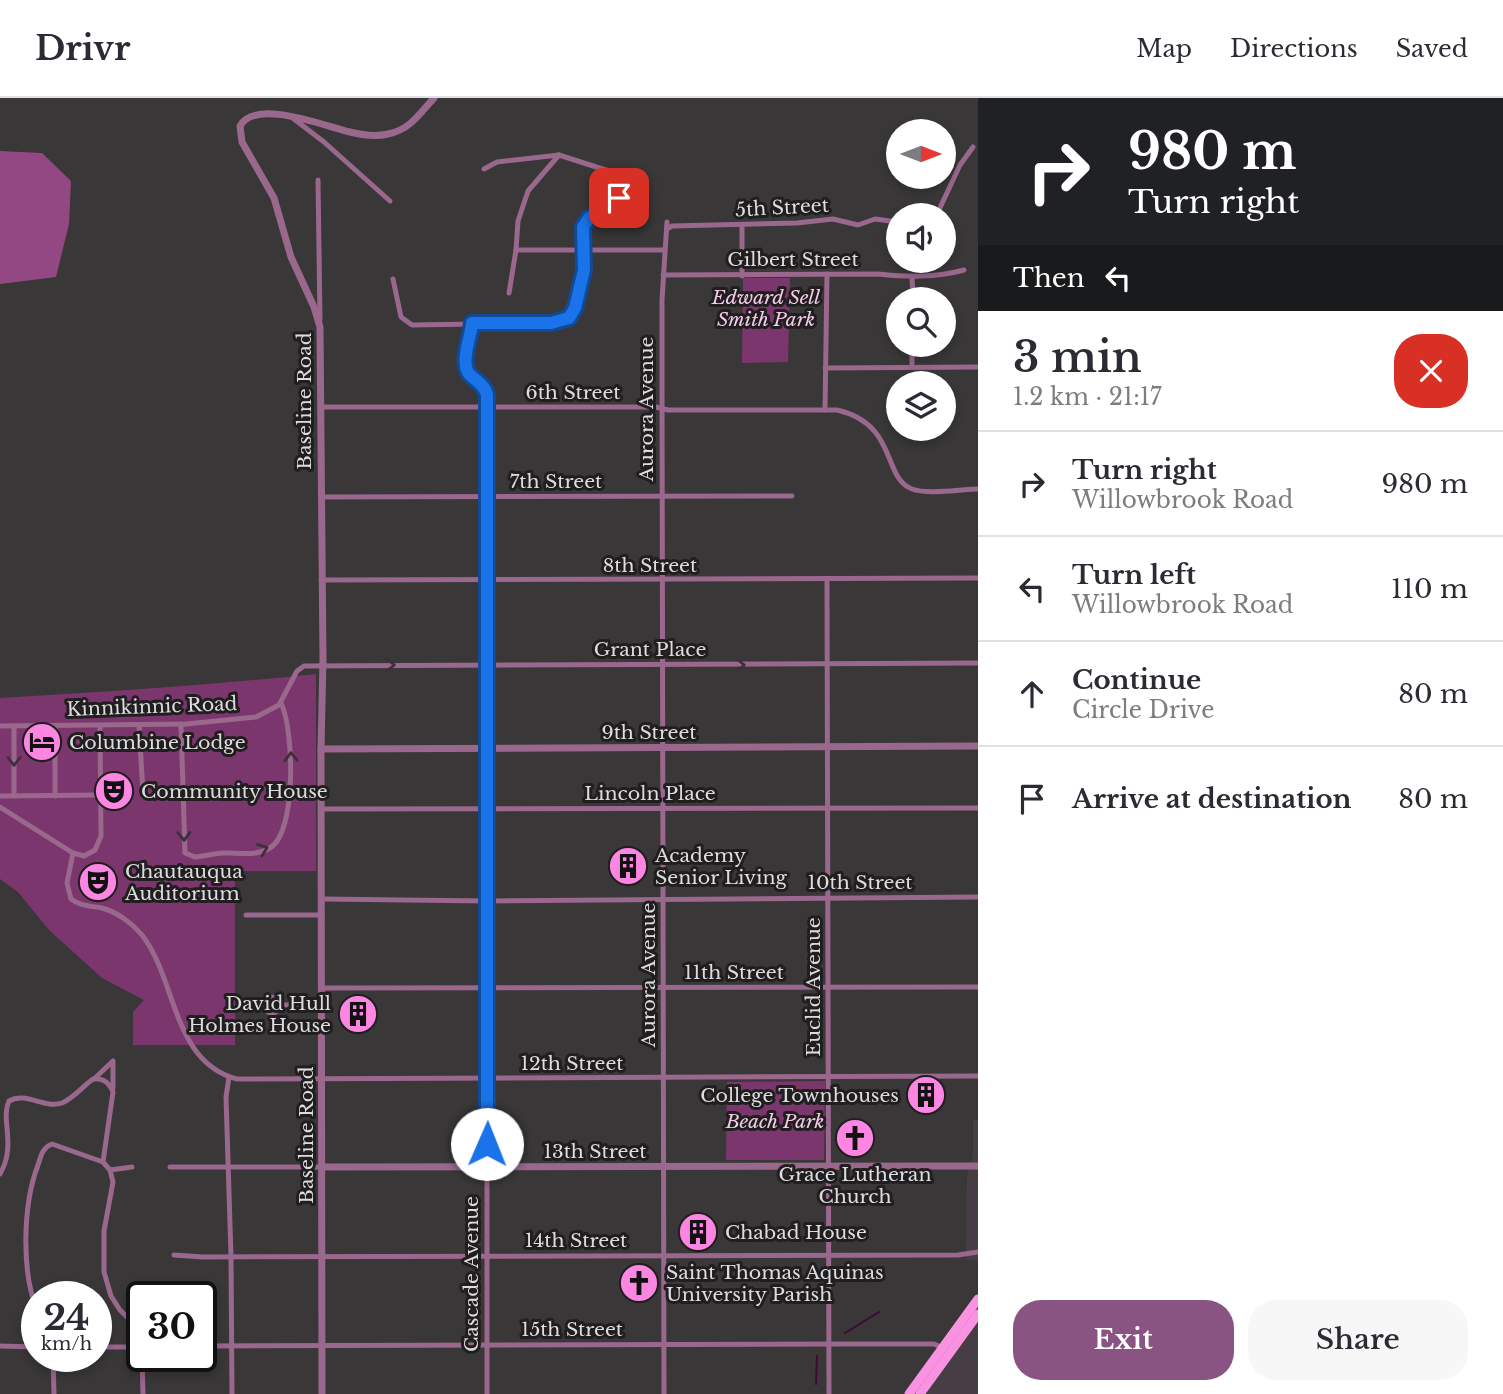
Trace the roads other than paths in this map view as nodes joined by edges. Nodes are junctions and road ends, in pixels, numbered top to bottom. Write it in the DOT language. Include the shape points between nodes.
graph roads {
  1 [pos="434,98"];
  2 [pos="288,113"];
  3 [pos="973,147"];
  4 [pos="559,155"];
  5 [pos="484,169"];
  6 [pos="318,180"];
  7 [pos="390,201"];
  8 [pos="942,203"];
  9 [pos="886,220"];
  10 [pos="667,222"];
  11 [pos="742,225"];
  12 [pos="667,229"];
  13 [pos="516,250"];
  14 [pos="664,250"];
  15 [pos="584,251"];
  16 [pos="964,270"];
  17 [pos="827,274"];
  18 [pos="663,275"];
  19 [pos="742,276"];
  20 [pos="912,277"];
  21 [pos="393,279"];
  22 [pos="912,287"];
  23 [pos="509,293"];
  24 [pos="472,323"];
  25 [pos="320,327"];
  26 [pos="912,357"];
  27 [pos="912,367"];
  28 [pos="978,367"];
  29 [pos="825,368"];
  30 [pos="321,407"];
  31 [pos="487,408"];
  32 [pos="662,409"];
  33 [pos="825,410"];
  34 [pos="978,489"];
  35 [pos="662,495"];
  36 [pos="792,496"];
  37 [pos="321,497"];
  38 [pos="486,497"];
  39 [pos="978,578"];
  40 [pos="321,580"];
  41 [pos="486,580"];
  42 [pos="827,580"];
  43 [pos="663,581"];
  44 [pos="978,663"];
  45 [pos="827,664"];
  46 [pos="487,665"];
  47 [pos="663,665"];
  48 [pos="321,666"];
  49 [pos="281,703"];
  50 [pos="181,724"];
  51 [pos="139,725"];
  52 [pos="0,726"];
  53 [pos="14,726"];
  54 [pos="55,726"];
  55 [pos="100,726"];
  56 [pos="978,746"];
  57 [pos="828,747"];
  58 [pos="487,748"];
  59 [pos="664,748"];
  60 [pos="321,749"];
  61 [pos="143,793"];
  62 [pos="100,795"];
  63 [pos="0,796"];
  64 [pos="14,796"];
  65 [pos="55,796"];
  66 [pos="0,807"];
  67 [pos="978,808"];
  68 [pos="321,809"];
  69 [pos="664,809"];
  70 [pos="828,809"];
  71 [pos="488,810"];
  72 [pos="73,853"];
  73 [pos="829,897"];
  74 [pos="978,897"];
  75 [pos="322,899"];
  76 [pos="664,899"];
  77 [pos="488,901"];
  78 [pos="246,915"];
  79 [pos="322,915"];
  80 [pos="978,987"];
  81 [pos="322,988"];
  82 [pos="664,988"];
  83 [pos="829,988"];
  84 [pos="488,989"];
  85 [pos="280,1005"];
  86 [pos="322,1005"];
  87 [pos="978,1076"];
  88 [pos="229,1077"];
  89 [pos="830,1077"];
  90 [pos="321,1078"];
  91 [pos="664,1078"];
  92 [pos="93,1079"];
  93 [pos="488,1079"];
  94 [pos="113,1091"];
  95 [pos="103,1162"];
  96 [pos="665,1166"];
  97 [pos="830,1166"];
  98 [pos="978,1166"];
  99 [pos="132,1167"];
  100 [pos="170,1167"];
  101 [pos="321,1167"];
  102 [pos="487,1167"];
  103 [pos="228,1168"];
  104 [pos="110,1170"];
  105 [pos="0,1174"];
  106 [pos="978,1252"];
  107 [pos="174,1255"];
  108 [pos="830,1255"];
  109 [pos="231,1256"];
  110 [pos="322,1256"];
  111 [pos="487,1256"];
  112 [pos="664,1257"];
  113 [pos="30,1281"];
  114 [pos="978,1299"];
  115 [pos="978,1314"];
  116 [pos="126,1316"];
  117 [pos="829,1344"];
  118 [pos="487,1345"];
  119 [pos="664,1345"];
  120 [pos="0,1346"];
  121 [pos="217,1346"];
  122 [pos="230,1346"];
  123 [pos="322,1346"];
  124 [pos="21,1347"];
  125 [pos="943,1348"];
  126 [pos="53,1372"];
  127 [pos="142,1372"];
  128 [pos="54,1394"];
  129 [pos="143,1394"];
  130 [pos="232,1394"];
  131 [pos="322,1394"];
  132 [pos="487,1394"];
  133 [pos="664,1394"];
  134 [pos="829,1394"];
  135 [pos="909,1394"];
  136 [pos="920,1394"];
  1 -- 2 [label="street" via="416,120 389,134 352,132"];
  2 -- 7 [label="street"];
  2 -- 25 [label="street" via="254,112 243,118 239,131 274,198 290,257"];
  3 -- 8 [label="street"];
  4 -- 5 [label="street" via="506,160"];
  4 -- 13 [label="street" via="528,191 518,221"];
  4 -- 15 [label="street" via="615,173 622,182 619,198 585,222"];
  6 -- 25 [label="street, Baseline Road"];
  9 -- 11 [label="street, 5th Street" via="875,219 858,226 833,219"];
  10 -- 12 [label="street, Aurora Avenue"];
  11 -- 12 [label="street, 5th Street"];
  11 -- 19 [label="street"];
  12 -- 14 [label="street, Aurora Avenue"];
  13 -- 15 [label="street"];
  13 -- 23 [label="street"];
  14 -- 15 [label="street"];
  14 -- 18 [label="street, Aurora Avenue"];
  15 -- 24 [label="street" via="575,308 565,320"];
  16 -- 20 [label="street, Gilbert Street"];
  17 -- 19 [label="street, Gilbert Street"];
  17 -- 20 [label="street, Gilbert Street"];
  17 -- 29 [label="street"];
  18 -- 19 [label="street, Gilbert Street"];
  18 -- 32 [label="street, Aurora Avenue"];
  20 -- 22 [label="street"];
  21 -- 24 [label="street" via="401,317 407,324"];
  24 -- 31 [label="street, Cascade Avenue" via="466,364 486,389"];
  25 -- 30 [label="street, Baseline Road"];
  26 -- 27 [label="street"];
  27 -- 28 [label="street"];
  27 -- 29 [label="street"];
  29 -- 33 [label="street"];
  30 -- 31 [label="street, 6th Street"];
  30 -- 37 [label="street, Baseline Road"];
  31 -- 32 [label="street, 6th Street"];
  31 -- 38 [label="street, Cascade Avenue"];
  32 -- 33 [label="street, 6th Street"];
  32 -- 35 [label="street, Aurora Avenue"];
  33 -- 34 [label="street, 6th Street" via="847,412 867,423 908,487 918,491"];
  35 -- 36 [label="street, 7th Street"];
  35 -- 38 [label="street, 7th Street"];
  35 -- 43 [label="street, Aurora Avenue"];
  37 -- 38 [label="street, 7th Street"];
  37 -- 40 [label="street, Baseline Road"];
  38 -- 41 [label="street, Cascade Avenue"];
  39 -- 42 [label="street, 8th Street"];
  40 -- 41 [label="street, 8th Street"];
  40 -- 48 [label="street, Baseline Road"];
  41 -- 43 [label="street, 8th Street"];
  41 -- 46 [label="street, Cascade Avenue"];
  42 -- 43 [label="street, 8th Street"];
  42 -- 45 [label="street, Euclid Avenue"];
  43 -- 47 [label="street, Aurora Avenue"];
  44 -- 45 [label="street, Grant Place"];
  47 -- 45 [label="street, Grant Place, one-way"];
  45 -- 57 [label="street, Euclid Avenue"];
  46 -- 47 [label="street, Grant Place"];
  48 -- 46 [label="street, Grant Place, one-way"];
  46 -- 58 [label="street, Cascade Avenue"];
  47 -- 59 [label="street, Aurora Avenue"];
  48 -- 49 [label="street" via="300,667"];
  48 -- 60 [label="street, Baseline Road"];
  49 -- 50 [label="street, Kinnikinnic Road" via="257,716"];
  50 -- 49 [label="street, one-way" via="184,849 195,857 261,852 279,839 284,821 291,764 288,721"];
  50 -- 51 [label="street, Kinnikinnic Road"];
  51 -- 55 [label="street, Kinnikinnic Road"];
  51 -- 61 [label="street"];
  52 -- 53 [label="street, Kinnikinnic Road"];
  53 -- 54 [label="street, Kinnikinnic Road"];
  53 -- 64 [label="street, one-way"];
  54 -- 55 [label="street, Kinnikinnic Road"];
  54 -- 65 [label="street"];
  55 -- 62 [label="street"];
  56 -- 57 [label="street, 9th Street"];
  57 -- 59 [label="street, 9th Street"];
  57 -- 70 [label="street, Euclid Avenue"];
  58 -- 59 [label="street, 9th Street"];
  58 -- 60 [label="street, 9th Street"];
  58 -- 71 [label="street, Cascade Avenue"];
  59 -- 69 [label="street, Aurora Avenue"];
  60 -- 68 [label="street, Baseline Road"];
  62 -- 65 [label="street"];
  62 -- 72 [label="street" via="99,845 87,855"];
  63 -- 64 [label="street"];
  64 -- 65 [label="street"];
  66 -- 72 [label="street"];
  67 -- 70 [label="street, Lincoln Place"];
  68 -- 71 [label="street, Lincoln Place"];
  68 -- 75 [label="street, Baseline Road"];
  69 -- 70 [label="street, Lincoln Place"];
  69 -- 71 [label="street, Lincoln Place"];
  69 -- 76 [label="street, Aurora Avenue"];
  70 -- 73 [label="street, Euclid Avenue"];
  71 -- 77 [label="street, Cascade Avenue"];
  72 -- 88 [label="street, 12th Street" via="67,889 74,901 112,912 141,934 189,1042 198,1055"];
  73 -- 74 [label="street, 10th Street"];
  73 -- 76 [label="street, 10th Street"];
  73 -- 83 [label="street, Euclid Avenue"];
  75 -- 77 [label="street, 10th Street"];
  75 -- 79 [label="street, Baseline Road"];
  76 -- 77 [label="street, 10th Street"];
  76 -- 82 [label="street, Aurora Avenue"];
  77 -- 84 [label="street, Cascade Avenue"];
  78 -- 79 [label="street"];
  79 -- 81 [label="street, Baseline Road"];
  80 -- 83 [label="street, 11th Street"];
  81 -- 84 [label="street, 11th Street"];
  81 -- 86 [label="street, Baseline Road"];
  82 -- 83 [label="street, 11th Street"];
  82 -- 84 [label="street, 11th Street"];
  82 -- 91 [label="street, Aurora Avenue"];
  83 -- 89 [label="street, Euclid Avenue"];
  84 -- 93 [label="street, Cascade Avenue"];
  85 -- 86 [label="street"];
  86 -- 90 [label="street, Baseline Road"];
  87 -- 89 [label="street, 12th Street"];
  88 -- 90 [label="street, 12th Street"];
  88 -- 103 [label="street"];
  89 -- 91 [label="street, 12th Street"];
  89 -- 97 [label="street, Euclid Avenue"];
  90 -- 93 [label="street, 12th Street"];
  90 -- 101 [label="street, Baseline Road"];
  91 -- 93 [label="street, 12th Street"];
  91 -- 96 [label="street, Aurora Avenue"];
  92 -- 94 [label="street" via="107,1082"];
  92 -- 94 [label="street" via="113,1061"];
  92 -- 105 [label="street" via="63,1102 49,1104 20,1097 9,1101 5,1110 9,1147"];
  93 -- 102 [label="street, Cascade Avenue"];
  94 -- 95 [label="street"];
  95 -- 104 [label="street"];
  95 -- 113 [label="street" via="48,1145 43,1150 27,1209"];
  96 -- 97 [label="street, 13th Street"];
  96 -- 102 [label="street, 13th Street"];
  96 -- 112 [label="street, Aurora Avenue"];
  97 -- 98 [label="street, 13th Street"];
  97 -- 108 [label="street, Euclid Avenue"];
  99 -- 104 [label="street"];
  100 -- 103 [label="street, 13th Street"];
  101 -- 102 [label="street, 13th Street"];
  101 -- 103 [label="street, 13th Street"];
  101 -- 110 [label="street, Baseline Road"];
  102 -- 111 [label="street, Cascade Avenue"];
  103 -- 109 [label="street"];
  104 -- 116 [label="street" via="113,1182 104,1231 104,1272 111,1296"];
  106 -- 108 [label="street, 14th Street"];
  107 -- 109 [label="street, 14th Street"];
  108 -- 112 [label="street, 14th Street"];
  108 -- 117 [label="street, Euclid Avenue"];
  109 -- 110 [label="street, 14th Street"];
  109 -- 122 [label="street"];
  110 -- 111 [label="street, 14th Street"];
  110 -- 123 [label="street, Baseline Road"];
  111 -- 112 [label="street, 14th Street"];
  111 -- 118 [label="street, Cascade Avenue"];
  112 -- 119 [label="street, Aurora Avenue"];
  114 -- 125 [label="main road"];
  115 -- 136 [label="main road"];
  117 -- 119 [label="street, 15th Street"];
  117 -- 125 [label="street, 15th Street" via="934,1344"];
  117 -- 134 [label="street, Euclid Avenue"];
  118 -- 119 [label="street, 15th Street"];
  118 -- 123 [label="street, 15th Street"];
  118 -- 132 [label="street, Cascade Avenue"];
  119 -- 133 [label="street, Aurora Avenue"];
  120 -- 124 [label="street"];
  121 -- 122 [label="street, 15th Street"];
  122 -- 123 [label="street, 15th Street"];
  122 -- 130 [label="street"];
  123 -- 131 [label="street, Baseline Road"];
  125 -- 135 [label="main road"];
  126 -- 128 [label="street"];
  127 -- 129 [label="street"];
}
